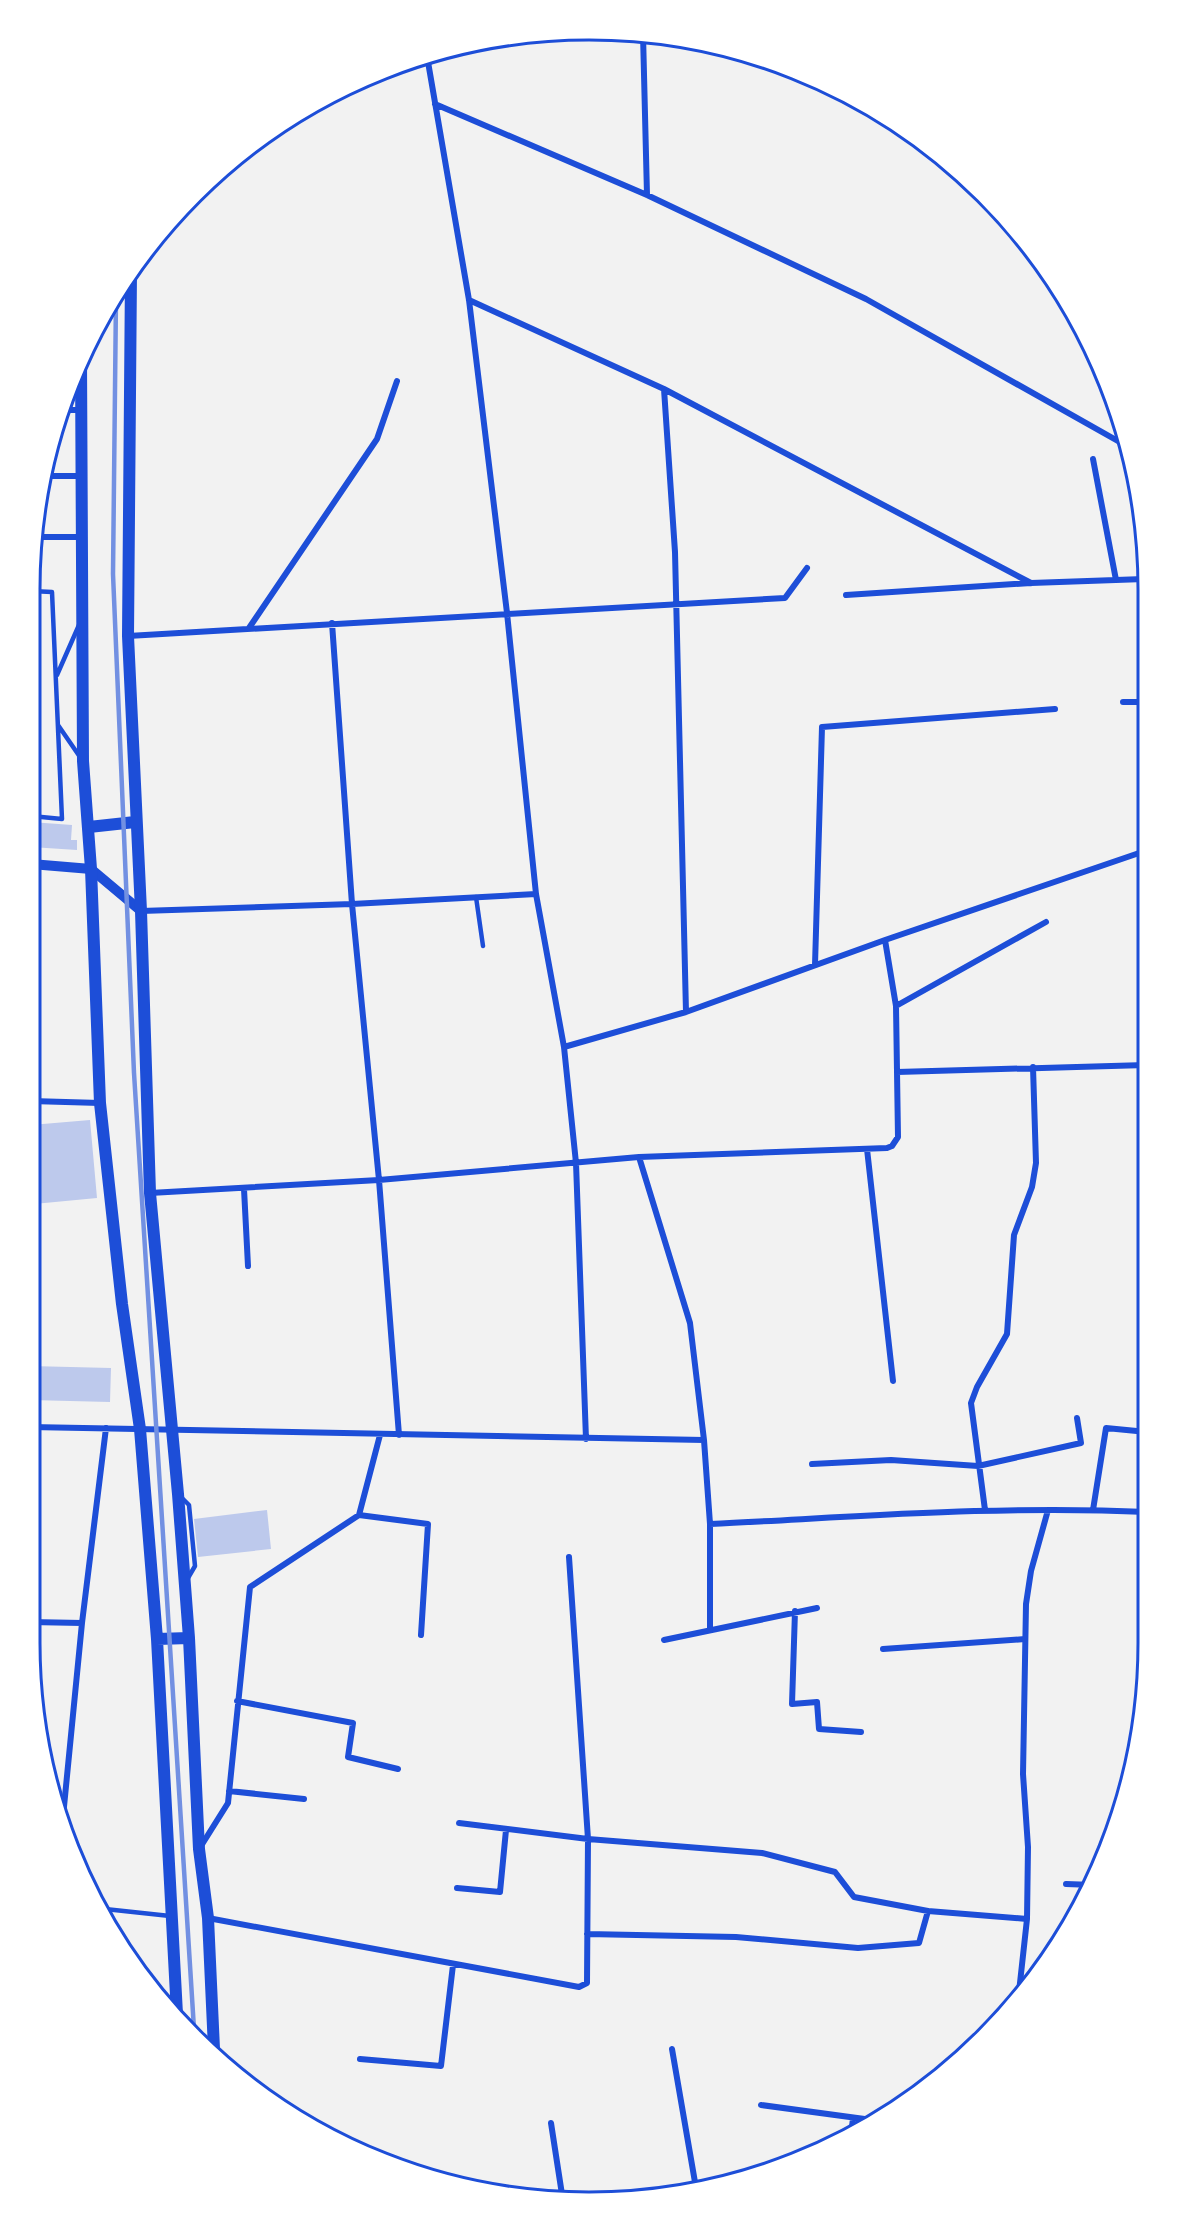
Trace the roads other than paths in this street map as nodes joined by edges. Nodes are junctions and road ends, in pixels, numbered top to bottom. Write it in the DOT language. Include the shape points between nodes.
graph roads {
  1 [pos="643,44"];
  2 [pos="428,65"];
  3 [pos="435,104"];
  4 [pos="647,195"];
  5 [pos="131,287"];
  6 [pos="470,300"];
  7 [pos="397,381"];
  8 [pos="81,382"];
  9 [pos="664,389"];
  10 [pos="71,410"];
  11 [pos="81,410"];
  12 [pos="1118,441"];
  13 [pos="1093,459"];
  14 [pos="52,476"];
  15 [pos="81,476"];
  16 [pos="43,537"];
  17 [pos="81,537"];
  18 [pos="807,568"];
  19 [pos="1138,579"];
  20 [pos="1116,580"];
  21 [pos="1031,583"];
  22 [pos="40,591"];
  23 [pos="846,595"];
  24 [pos="676,604"];
  25 [pos="507,613"];
  26 [pos="82,617"];
  27 [pos="332,624"];
  28 [pos="249,628"];
  29 [pos="128,636"];
  30 [pos="56,675"];
  31 [pos="1123,702"];
  32 [pos="1138,702"];
  33 [pos="1055,709"];
  34 [pos="58,725"];
  35 [pos="83,761"];
  36 [pos="40,817"];
  37 [pos="135,822"];
  38 [pos="89,826"];
  39 [pos="1138,853"];
  40 [pos="40,865"];
  41 [pos="92,869"];
  42 [pos="536,894"];
  43 [pos="476,897"];
  44 [pos="352,904"];
  45 [pos="141,911"];
  46 [pos="1046,922"];
  47 [pos="885,940"];
  48 [pos="483,946"];
  49 [pos="815,965"];
  50 [pos="896,1006"];
  51 [pos="686,1012"];
  52 [pos="564,1047"];
  53 [pos="1138,1065"];
  54 [pos="1033,1067"];
  55 [pos="897,1072"];
  56 [pos="40,1101"];
  57 [pos="100,1103"];
  58 [pos="867,1149"];
  59 [pos="639,1157"];
  60 [pos="576,1162"];
  61 [pos="379,1180"];
  62 [pos="244,1189"];
  63 [pos="150,1193"];
  64 [pos="248,1266"];
  65 [pos="893,1381"];
  66 [pos="1077,1418"];
  67 [pos="40,1426"];
  68 [pos="106,1428"];
  69 [pos="140,1429"];
  70 [pos="171,1430"];
  71 [pos="1138,1431"];
  72 [pos="380,1435"];
  73 [pos="399,1435"];
  74 [pos="586,1439"];
  75 [pos="704,1440"];
  76 [pos="812,1464"];
  77 [pos="978,1466"];
  78 [pos="985,1510"];
  79 [pos="1048,1510"];
  80 [pos="1093,1510"];
  81 [pos="1138,1512"];
  82 [pos="359,1515"];
  83 [pos="710,1524"];
  84 [pos="569,1557"];
  85 [pos="817,1608"];
  86 [pos="795,1611"];
  87 [pos="40,1622"];
  88 [pos="82,1623"];
  89 [pos="710,1630"];
  90 [pos="421,1635"];
  91 [pos="189,1638"];
  92 [pos="1025,1639"];
  93 [pos="157,1640"];
  94 [pos="664,1640"];
  95 [pos="884,1649"];
  96 [pos="237,1701"];
  97 [pos="861,1732"];
  98 [pos="398,1769"];
  99 [pos="229,1791"];
  100 [pos="63,1798"];
  101 [pos="304,1799"];
  102 [pos="459,1823"];
  103 [pos="506,1830"];
  104 [pos="588,1839"];
  105 [pos="199,1849"];
  106 [pos="1066,1884"];
  107 [pos="1083,1884"];
  108 [pos="458,1888"];
  109 [pos="109,1909"];
  110 [pos="928,1911"];
  111 [pos="172,1916"];
  112 [pos="208,1918"];
  113 [pos="1027,1919"];
  114 [pos="587,1934"];
  115 [pos="453,1965"];
  116 [pos="1020,1984"];
  117 [pos="177,2004"];
  118 [pos="214,2043"];
  119 [pos="672,2049"];
  120 [pos="360,2058"];
  121 [pos="761,2105"];
  122 [pos="853,2118"];
  123 [pos="864,2119"];
  124 [pos="551,2123"];
  125 [pos="852,2125"];
  126 [pos="695,2182"];
  127 [pos="561,2191"];
  1 -- 4 [label="street"];
  2 -- 3 [label="street"];
  3 -- 4 [label="street"];
  3 -- 6 [label="street"];
  4 -- 12 [label="street" via="866,298"];
  5 -- 29 [label="main road"];
  6 -- 9 [label="street"];
  6 -- 25 [label="street"];
  7 -- 28 [label="street" via="377,439"];
  8 -- 11 [label="main road"];
  9 -- 21 [label="street"];
  9 -- 24 [label="street"];
  10 -- 11 [label="street"];
  11 -- 15 [label="main road"];
  13 -- 20 [label="street"];
  14 -- 15 [label="street"];
  15 -- 17 [label="main road"];
  16 -- 17 [label="street"];
  17 -- 26 [label="main road"];
  18 -- 24 [label="street" via="785,598"];
  19 -- 20 [label="street"];
  20 -- 21 [label="street"];
  21 -- 23 [label="street"];
  22 -- 30 [label="lane" via="52,592"];
  24 -- 25 [label="street"];
  24 -- 51 [label="street"];
  25 -- 27 [label="street"];
  25 -- 42 [label="street"];
  26 -- 30 [label="lane"];
  26 -- 35 [label="main road"];
  27 -- 28 [label="street"];
  27 -- 44 [label="street"];
  28 -- 29 [label="street"];
  29 -- 37 [label="main road"];
  30 -- 34 [label="lane"];
  31 -- 32 [label="street"];
  33 -- 49 [label="street" via="822,727"];
  34 -- 35 [label="lane"];
  34 -- 36 [label="lane" via="62,819"];
  35 -- 38 [label="main road"];
  37 -- 38 [label="main road"];
  37 -- 45 [label="main road"];
  38 -- 41 [label="main road"];
  39 -- 47 [label="street"];
  40 -- 41 [label="street"];
  41 -- 45 [label="street"];
  41 -- 57 [label="main road"];
  42 -- 43 [label="street"];
  42 -- 52 [label="street"];
  43 -- 44 [label="street"];
  43 -- 48 [label="lane"];
  44 -- 45 [label="street"];
  44 -- 61 [label="street"];
  45 -- 63 [label="main road"];
  46 -- 50 [label="street"];
  47 -- 49 [label="street"];
  47 -- 50 [label="street"];
  49 -- 51 [label="street"];
  50 -- 55 [label="street"];
  51 -- 52 [label="street"];
  52 -- 60 [label="street"];
  53 -- 54 [label="street"];
  54 -- 55 [label="street"];
  54 -- 77 [label="street" via="1036,1163 1032,1187 1014,1235 1007,1334 971,1403"];
  55 -- 58 [label="street" via="898,1137 892,1146"];
  56 -- 57 [label="street"];
  57 -- 69 [label="main road"];
  58 -- 59 [label="street"];
  58 -- 65 [label="street"];
  59 -- 60 [label="street"];
  59 -- 75 [label="street" via="690,1323"];
  60 -- 61 [label="street"];
  60 -- 74 [label="street"];
  61 -- 62 [label="street"];
  61 -- 73 [label="street"];
  62 -- 63 [label="street"];
  62 -- 64 [label="street"];
  63 -- 70 [label="main road"];
  66 -- 77 [label="street" via="1081,1443"];
  67 -- 68 [label="street"];
  68 -- 69 [label="street"];
  68 -- 88 [label="street"];
  69 -- 70 [label="street"];
  69 -- 93 [label="main road"];
  70 -- 72 [label="street"];
  70 -- 91 [label="main road"];
  71 -- 80 [label="street" via="1106,1428"];
  72 -- 73 [label="street"];
  72 -- 82 [label="street"];
  73 -- 74 [label="street"];
  74 -- 75 [label="street"];
  75 -- 83 [label="street"];
  76 -- 77 [label="street" via="891,1460"];
  77 -- 78 [label="street"];
  78 -- 79 [label="street"];
  78 -- 83 [label="street"];
  79 -- 80 [label="street"];
  79 -- 92 [label="street" via="1031,1571"];
  80 -- 81 [label="street"];
  82 -- 90 [label="street" via="428,1524"];
  82 -- 96 [label="street" via="250,1587"];
  83 -- 89 [label="street"];
  84 -- 104 [label="street"];
  85 -- 86 [label="street"];
  86 -- 89 [label="street"];
  86 -- 97 [label="street" via="792,1704 817,1702 819,1728"];
  87 -- 88 [label="street"];
  88 -- 100 [label="street"];
  89 -- 94 [label="street"];
  91 -- 93 [label="main road"];
  91 -- 105 [label="main road"];
  92 -- 95 [label="street"];
  92 -- 113 [label="street"];
  93 -- 111 [label="main road"];
  96 -- 98 [label="street" via="353,1723 348,1757"];
  96 -- 99 [label="street"];
  99 -- 101 [label="street"];
  99 -- 105 [label="street" via="228,1803"];
  102 -- 103 [label="street"];
  103 -- 104 [label="street"];
  103 -- 108 [label="street" via="500,1892"];
  104 -- 110 [label="street" via="762,1853 836,1872 854,1897"];
  104 -- 114 [label="street"];
  105 -- 112 [label="main road"];
  106 -- 107 [label="street"];
  109 -- 111 [label="lane"];
  110 -- 113 [label="street"];
  110 -- 114 [label="street" via="919,1942 858,1948 736,1937"];
  111 -- 117 [label="main road"];
  112 -- 115 [label="street"];
  112 -- 118 [label="main road"];
  113 -- 116 [label="street"];
  114 -- 115 [label="street" via="587,1983 579,1987"];
  115 -- 120 [label="street" via="441,2066"];
  119 -- 126 [label="street"];
  121 -- 122 [label="street"];
  122 -- 123 [label="street"];
  122 -- 125 [label="street"];
  124 -- 127 [label="street"];
}
